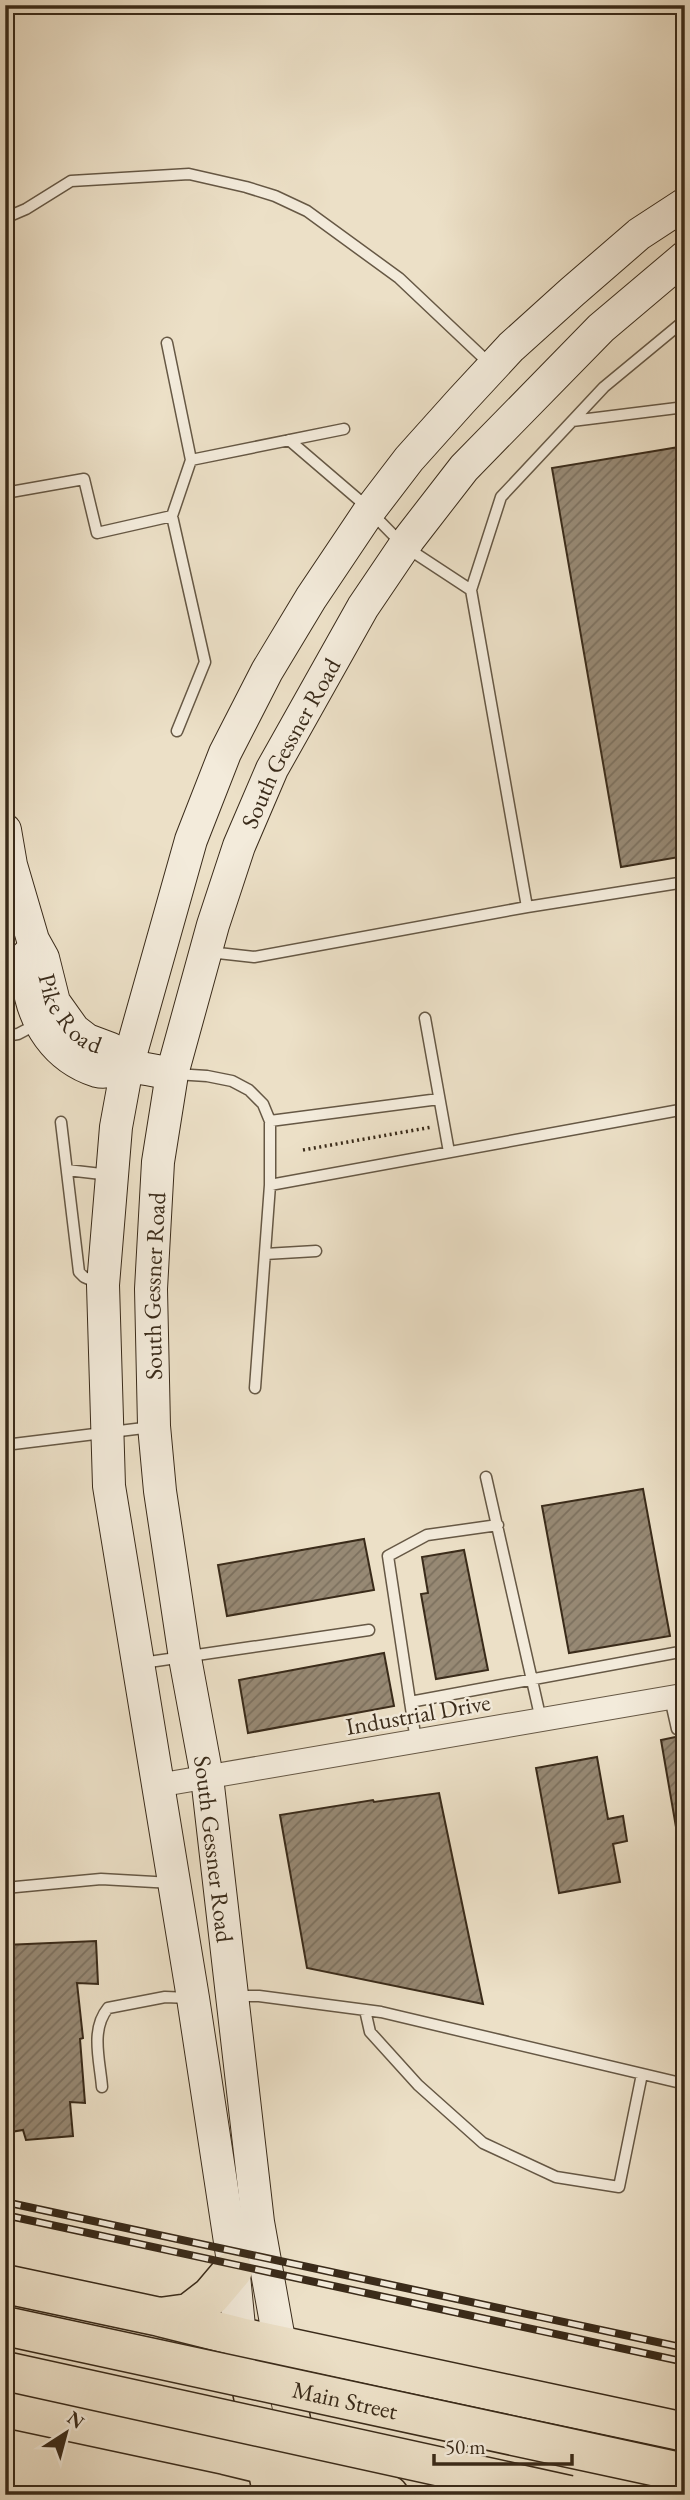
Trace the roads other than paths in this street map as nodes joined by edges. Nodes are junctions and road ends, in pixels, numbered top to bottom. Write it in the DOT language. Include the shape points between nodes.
graph roads {
  1 [pos="680,217"];
  2 [pos="5,218"];
  3 [pos="685,257"];
  4 [pos="685,320"];
  5 [pos="167,343"];
  6 [pos="493,367"];
  7 [pos="685,407"];
  8 [pos="572,421"];
  9 [pos="344,429"];
  10 [pos="289,440"];
  11 [pos="191,460"];
  12 [pos="5,493"];
  13 [pos="370,510"];
  14 [pos="172,516"];
  15 [pos="404,545"];
  16 [pos="471,590"];
  17 [pos="177,731"];
  18 [pos="5,830"];
  19 [pos="8,865"];
  20 [pos="685,882"];
  21 [pos="527,907"];
  22 [pos="206,952"];
  23 [pos="50,1018"];
  24 [pos="425,1018"];
  25 [pos="5,1036"];
  26 [pos="127,1067"];
  27 [pos="172,1074"];
  28 [pos="439,1099"];
  29 [pos="685,1109"];
  30 [pos="61,1122"];
  31 [pos="270,1122"];
  32 [pos="449,1152"];
  33 [pos="67,1170"];
  34 [pos="112,1175"];
  35 [pos="270,1185"];
  36 [pos="316,1251"];
  37 [pos="265,1254"];
  38 [pos="103,1285"];
  39 [pos="151,1289"];
  40 [pos="255,1388"];
  41 [pos="154,1426"];
  42 [pos="107,1431"];
  43 [pos="5,1445"];
  44 [pos="486,1476"];
  45 [pos="498,1525"];
  46 [pos="369,1630"];
  47 [pos="685,1651"];
  48 [pos="185,1658"];
  49 [pos="139,1663"];
  50 [pos="532,1679"];
  51 [pos="678,1697"];
  52 [pos="410,1702"];
  53 [pos="541,1720"];
  54 [pos="677,1729"];
  55 [pos="416,1741"];
  56 [pos="207,1777"];
  57 [pos="160,1785"];
  58 [pos="218,1881"];
  59 [pos="175,1883"];
  60 [pos="5,1888"];
  61 [pos="232,1996"];
  62 [pos="193,1998"];
  63 [pos="365,2010"];
  64 [pos="642,2074"];
  65 [pos="685,2084"];
  66 [pos="102,2087"];
  67 [pos="233,2270"];
  68 [pos="5,2284"];
  69 [pos="160,2317"];
  70 [pos="5,2326"];
  71 [pos="240,2337"];
  72 [pos="280,2345"];
  73 [pos="5,2371"];
  74 [pos="5,2408"];
  75 [pos="685,2432"];
  76 [pos="685,2473"];
  77 [pos="287,2482"];
  78 [pos="373,2493"];
  79 [pos="569,2495"];
  1 -- 6 [label="main road, South Gessner Road" via="629,243"];
  2 -- 6 [label="lane" via="71,181 189,174 246,187 307,211 338,233 399,278"];
  3 -- 15 [label="main road, South Gessner Road" via="601,328 464,468"];
  4 -- 8 [label="lane" via="604,387"];
  5 -- 11 [label="lane"];
  6 -- 13 [label="main road, South Gessner Road" via="408,459"];
  7 -- 8 [label="lane"];
  8 -- 16 [label="lane" via="501,497"];
  9 -- 10 [label="lane"];
  10 -- 11 [label="lane"];
  10 -- 13 [label="lane"];
  11 -- 14 [label="lane"];
  12 -- 14 [label="lane" via="84,479 97,533"];
  13 -- 15 [label="lane"];
  13 -- 26 [label="main road, South Gessner Road" via="267,671 225,752 191,840"];
  14 -- 17 [label="lane" via="205,662"];
  15 -- 16 [label="lane"];
  15 -- 22 [label="main road, South Gessner Road" via="356,618 272,769 239,846"];
  16 -- 21 [label="lane"];
  18 -- 19 [label="main road, Pike Road"];
  19 -- 23 [label="main road, Pike Road" via="33,940 26,961 30,1003"];
  20 -- 21 [label="lane"];
  21 -- 22 [label="lane" via="254,957"];
  22 -- 27 [label="main road, South Gessner Road"];
  23 -- 25 [label="lane"];
  23 -- 26 [label="main road, Pike Road" via="52,1040 78,1063 108,1072"];
  24 -- 28 [label="lane"];
  26 -- 27 [label="main road, Pike Road"];
  26 -- 34 [label="main road, South Gessner Road"];
  27 -- 31 [label="lane" via="233,1081 263,1104"];
  27 -- 39 [label="main road, South Gessner Road" via="158,1162"];
  28 -- 31 [label="lane"];
  28 -- 32 [label="lane"];
  29 -- 32 [label="lane"];
  30 -- 33 [label="lane"];
  31 -- 35 [label="lane"];
  32 -- 35 [label="lane"];
  33 -- 34 [label="lane"];
  33 -- 38 [label="lane" via="79,1272"];
  34 -- 38 [label="main road, South Gessner Road"];
  35 -- 37 [label="lane"];
  36 -- 37 [label="lane"];
  37 -- 40 [label="lane"];
  38 -- 39 [label="main road"];
  38 -- 42 [label="main road, South Gessner Road"];
  39 -- 41 [label="main road, South Gessner Road"];
  41 -- 42 [label="lane"];
  41 -- 48 [label="main road, South Gessner Road"];
  42 -- 43 [label="lane"];
  42 -- 49 [label="main road, South Gessner Road" via="109,1486"];
  44 -- 45 [label="lane"];
  45 -- 50 [label="lane"];
  45 -- 52 [label="lane" via="426,1535 388,1556"];
  46 -- 48 [label="lane"];
  47 -- 50 [label="lane"];
  48 -- 49 [label="lane"];
  48 -- 56 [label="main road, South Gessner Road"];
  49 -- 57 [label="main road, South Gessner Road"];
  50 -- 52 [label="lane"];
  50 -- 53 [label="lane"];
  51 -- 53 [label="street, Industrial Drive"];
  51 -- 54 [label="lane"];
  52 -- 55 [label="lane"];
  53 -- 55 [label="street, Industrial Drive"];
  55 -- 56 [label="street, Industrial Drive"];
  56 -- 57 [label="street, Industrial Drive"];
  56 -- 58 [label="main road, South Gessner Road"];
  57 -- 59 [label="main road, South Gessner Road"];
  58 -- 59 [label="main road"];
  58 -- 61 [label="main road, South Gessner Road"];
  59 -- 60 [label="lane" via="101,1879"];
  59 -- 62 [label="main road, South Gessner Road"];
  61 -- 62 [label="main road"];
  61 -- 63 [label="lane"];
  61 -- 72 [label="main road, South Gessner Road" via="258,2222"];
  62 -- 66 [label="lane" via="165,1997 108,2008 97,2032"];
  62 -- 67 [label="main road, South Gessner Road"];
  63 -- 64 [label="lane"];
  63 -- 64 [label="lane" via="370,2032 418,2085 483,2143 556,2177 620,2187"];
  64 -- 65 [label="lane"];
  67 -- 69 [label="highway" via="189,2313"];
  67 -- 71 [label="main road, South Gessner Road"];
  68 -- 69 [label="highway"];
  69 -- 71 [label="highway"];
  70 -- 76 [label="highway, Main Street, bridge"];
  71 -- 72 [label="highway"];
  71 -- 77 [label="main road"];
  72 -- 75 [label="highway"];
  72 -- 77 [label="main road, South Gessner Road"];
  73 -- 79 [label="highway, Main Street, bridge"];
  74 -- 77 [label="highway"];
  77 -- 78 [label="highway"];
}
